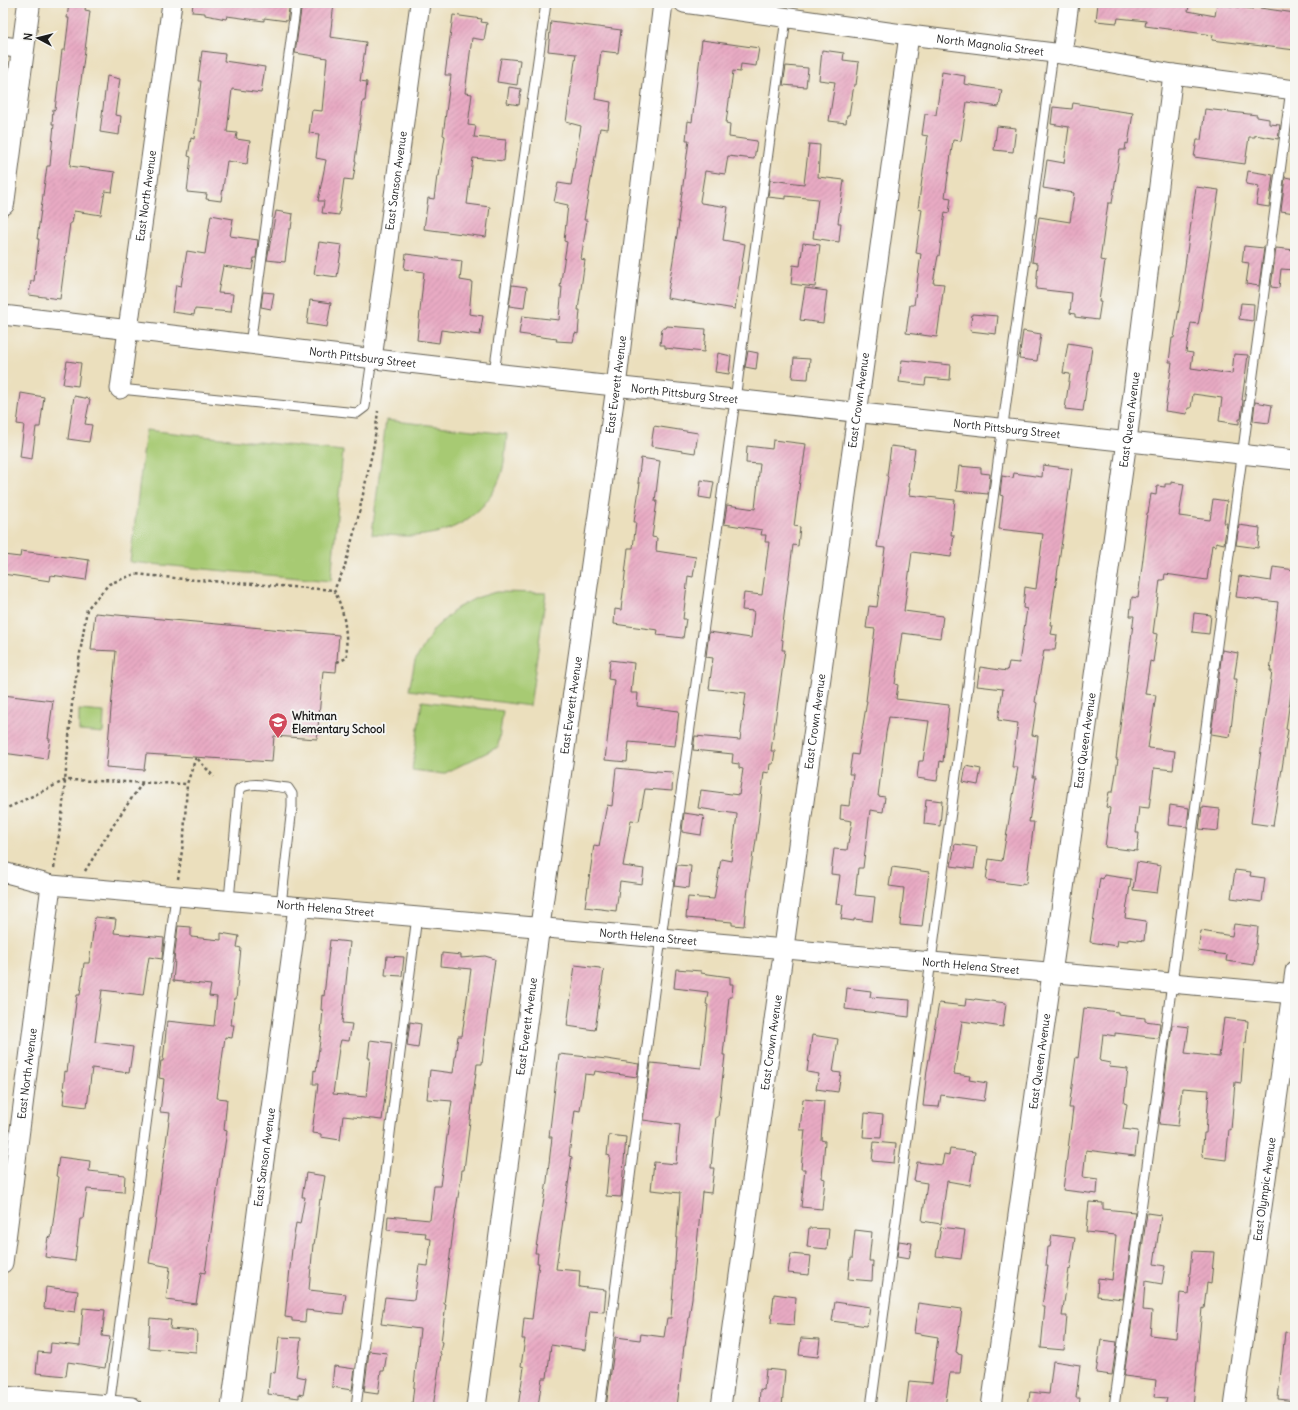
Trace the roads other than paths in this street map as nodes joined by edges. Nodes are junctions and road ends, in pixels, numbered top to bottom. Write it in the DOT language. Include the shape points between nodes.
graph roads {
  1 [pos="29,3"];
  2 [pos="172,3"];
  3 [pos="296,3"];
  4 [pos="420,3"];
  5 [pos="546,3"];
  6 [pos="664,3"];
  7 [pos="684,3"];
  8 [pos="1069,3"];
  9 [pos="786,18"];
  10 [pos="909,35"];
  11 [pos="13,48"];
  12 [pos="1058,53"];
  13 [pos="1173,74"];
  14 [pos="1293,90"];
  15 [pos="3,204"];
  16 [pos="3,315"];
  17 [pos="128,330"];
  18 [pos="250,344"];
  19 [pos="372,359"];
  20 [pos="494,373"];
  21 [pos="616,387"];
  22 [pos="120,389"];
  23 [pos="735,400"];
  24 [pos="856,413"];
  25 [pos="1002,428"];
  26 [pos="1127,441"];
  27 [pos="1242,454"];
  28 [pos="1295,460"];
  29 [pos="3,872"];
  30 [pos="51,884"];
  31 [pos="176,896"];
  32 [pos="230,900"];
  33 [pos="289,906"];
  34 [pos="417,916"];
  35 [pos="540,926"];
  36 [pos="661,938"];
  37 [pos="785,950"];
  38 [pos="931,962"];
  39 [pos="1295,971"];
  40 [pos="1052,972"];
  41 [pos="1172,983"];
  42 [pos="1293,994"];
  43 [pos="3,1263"];
  44 [pos="3,1396"];
  45 [pos="110,1406"];
  46 [pos="132,1407"];
  47 [pos="231,1407"];
  48 [pos="356,1407"];
  49 [pos="476,1407"];
  50 [pos="600,1407"];
  51 [pos="721,1407"];
  52 [pos="871,1407"];
  53 [pos="991,1407"];
  54 [pos="1114,1407"];
  55 [pos="1234,1407"];
  1 -- 11 [label="street"];
  2 -- 17 [label="street, East North Avenue"];
  3 -- 18 [label="lane"];
  4 -- 19 [label="street, East Sanson Avenue"];
  5 -- 20 [label="lane"];
  6 -- 21 [label="street, East Everett Avenue"];
  7 -- 9 [label="street, North Magnolia Street"];
  8 -- 12 [label="street"];
  9 -- 10 [label="street, North Magnolia Street"];
  9 -- 23 [label="lane"];
  10 -- 12 [label="street, North Magnolia Street"];
  10 -- 24 [label="street, East Crown Avenue"];
  11 -- 15 [label="street"];
  12 -- 13 [label="street, North Magnolia Street"];
  12 -- 25 [label="lane"];
  13 -- 14 [label="street, North Magnolia Street"];
  13 -- 26 [label="street, East Queen Avenue"];
  14 -- 27 [label="lane"];
  16 -- 17 [label="street, North Pittsburg Street"];
  17 -- 18 [label="street, North Pittsburg Street"];
  17 -- 22 [label="street, East North Avenue"];
  18 -- 19 [label="street, North Pittsburg Street"];
  19 -- 20 [label="street, North Pittsburg Street"];
  19 -- 22 [label="lane" via="365,407 356,413"];
  20 -- 21 [label="street, North Pittsburg Street"];
  21 -- 23 [label="street, North Pittsburg Street"];
  21 -- 35 [label="street, East Everett Avenue"];
  23 -- 24 [label="street, North Pittsburg Street"];
  23 -- 36 [label="lane"];
  24 -- 25 [label="street, North Pittsburg Street"];
  24 -- 37 [label="street, East Crown Avenue"];
  25 -- 26 [label="street, North Pittsburg Street"];
  25 -- 38 [label="lane"];
  26 -- 27 [label="street, North Pittsburg Street"];
  26 -- 40 [label="street, East Queen Avenue"];
  27 -- 28 [label="street, North Pittsburg Street"];
  27 -- 41 [label="lane"];
  29 -- 30 [label="street, North Helena Street"];
  30 -- 31 [label="street, North Helena Street"];
  30 -- 43 [label="street, East North Avenue"];
  31 -- 32 [label="street, North Helena Street"];
  31 -- 45 [label="lane"];
  32 -- 33 [label="street, North Helena Street"];
  32 -- 33 [label="lane" via="239,789 252,784 288,788 292,794"];
  33 -- 34 [label="street, North Helena Street"];
  33 -- 47 [label="street, East Sanson Avenue"];
  34 -- 35 [label="street, North Helena Street"];
  34 -- 48 [label="lane"];
  35 -- 36 [label="street, North Helena Street"];
  35 -- 49 [label="street, East Everett Avenue"];
  36 -- 37 [label="street, North Helena Street"];
  36 -- 50 [label="lane"];
  37 -- 38 [label="street, North Helena Street"];
  37 -- 51 [label="street, East Crown Avenue"];
  38 -- 40 [label="street, North Helena Street"];
  38 -- 52 [label="lane"];
  39 -- 42 [label="street, East Olympic Avenue"];
  40 -- 41 [label="street, North Helena Street"];
  40 -- 53 [label="street, East Queen Avenue"];
  41 -- 42 [label="street, North Helena Street"];
  41 -- 54 [label="lane"];
  42 -- 55 [label="street, East Olympic Avenue"];
  44 -- 45 [label="street"];
  45 -- 46 [label="street"];
}
